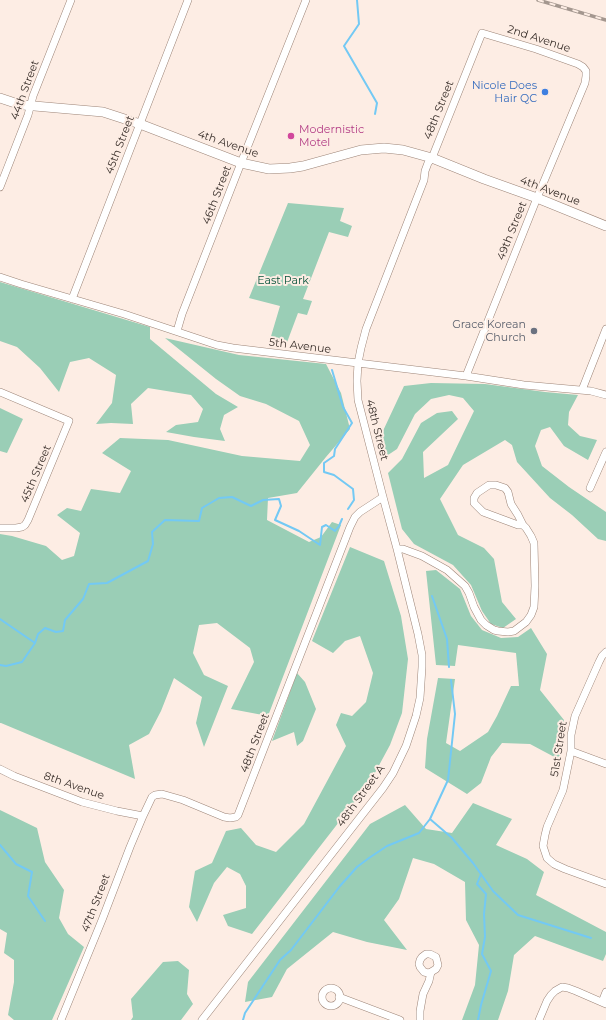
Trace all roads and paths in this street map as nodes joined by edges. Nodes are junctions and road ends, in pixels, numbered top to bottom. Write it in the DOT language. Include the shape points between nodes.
graph roads {
  1 [pos="71,0"];
  2 [pos="188,0"];
  3 [pos="306,0"];
  4 [pos="482,33"];
  5 [pos="586,71"];
  6 [pos="0,98"];
  7 [pos="31,106"];
  8 [pos="140,124"];
  9 [pos="432,158"];
  10 [pos="241,162"];
  11 [pos="0,187"];
  12 [pos="537,198"];
  13 [pos="606,226"];
  14 [pos="0,277"];
  15 [pos="72,299"];
  16 [pos="606,329"];
  17 [pos="177,331"];
  18 [pos="358,363"];
  19 [pos="466,376"];
  20 [pos="582,390"];
  21 [pos="0,392"];
  22 [pos="606,395"];
  23 [pos="606,452"];
  24 [pos="590,488"];
  25 [pos="383,497"];
  26 [pos="523,526"];
  27 [pos="0,528"];
  28 [pos="397,549"];
  29 [pos="606,652"];
  30 [pos="571,751"];
  31 [pos="606,764"];
  32 [pos="0,769"];
  33 [pos="155,795"];
  34 [pos="142,816"];
  35 [pos="606,884"];
  36 [pos="431,972"];
  37 [pos="606,992"];
  38 [pos="339,997"];
  39 [pos="604,1003"];
  40 [pos="61,1020"];
  41 [pos="202,1020"];
  42 [pos="400,1020"];
  43 [pos="420,1020"];
  44 [pos="539,1020"];
  1 -- 7 [label="street, 44th Street"];
  2 -- 8 [label="street, 45th Street"];
  3 -- 10 [label="street, 46th Street"];
  4 -- 5 [label="street, 2nd Avenue" via="572,61"];
  4 -- 9 [label="street, 48th Street"];
  5 -- 12 [label="street, 49th Street" via="585,84"];
  6 -- 7 [label="main road, 4th Avenue"];
  7 -- 8 [label="main road, 4th Avenue" via="103,112"];
  7 -- 11 [label="street, 44th Street"];
  8 -- 10 [label="main road, 4th Avenue"];
  8 -- 15 [label="street, 45th Street"];
  9 -- 10 [label="main road, 4th Avenue" via="384,148 361,150 290,168 268,169"];
  9 -- 12 [label="main road, 4th Avenue"];
  9 -- 18 [label="street, 48th Street" via="425,170 424,180 366,329"];
  10 -- 17 [label="street, 46th Street"];
  12 -- 13 [label="main road, 4th Avenue"];
  12 -- 19 [label="street, 49th Street"];
  14 -- 15 [label="street, 5th Avenue"];
  15 -- 17 [label="street, 5th Avenue"];
  16 -- 20 [label="street"];
  17 -- 18 [label="street, 5th Avenue" via="233,348"];
  18 -- 19 [label="street, 5th Avenue"];
  18 -- 25 [label="street, 48th Street" via="358,400"];
  19 -- 20 [label="street, 5th Avenue"];
  20 -- 22 [label="street, 5th Avenue"];
  21 -- 27 [label="street, 45th Street" via="69,421 25,525"];
  23 -- 24 [label="street"];
  25 -- 28 [label="street, 48th Street A"];
  25 -- 33 [label="street, 48th Street" via="360,512 350,527 238,815 224,817 183,800 162,794"];
  26 -- 26 [label="street" via="505,488 496,484 489,485 474,498 474,503 483,512"];
  26 -- 28 [label="street" via="534,542 535,598 531,615 514,631 498,631 486,625 474,607 465,586 447,570 422,556"];
  28 -- 41 [label="street, 48th Street A" via="422,655 420,698 406,746 383,788"];
  29 -- 30 [label="street, 51st Street" via="575,716"];
  30 -- 31 [label="street"];
  30 -- 35 [label="street, 51st Street" via="563,790 545,835 544,853 554,864"];
  32 -- 34 [label="street, 8th Avenue" via="82,802"];
  33 -- 34 [label="street, 47th Street"];
  34 -- 40 [label="street, 47th Street"];
  36 -- 43 [label="street" via="423,994"];
  37 -- 39 [label="street"];
  38 -- 42 [label="street"];
  39 -- 44 [label="street" via="568,988 562,988 551,995"];
}
